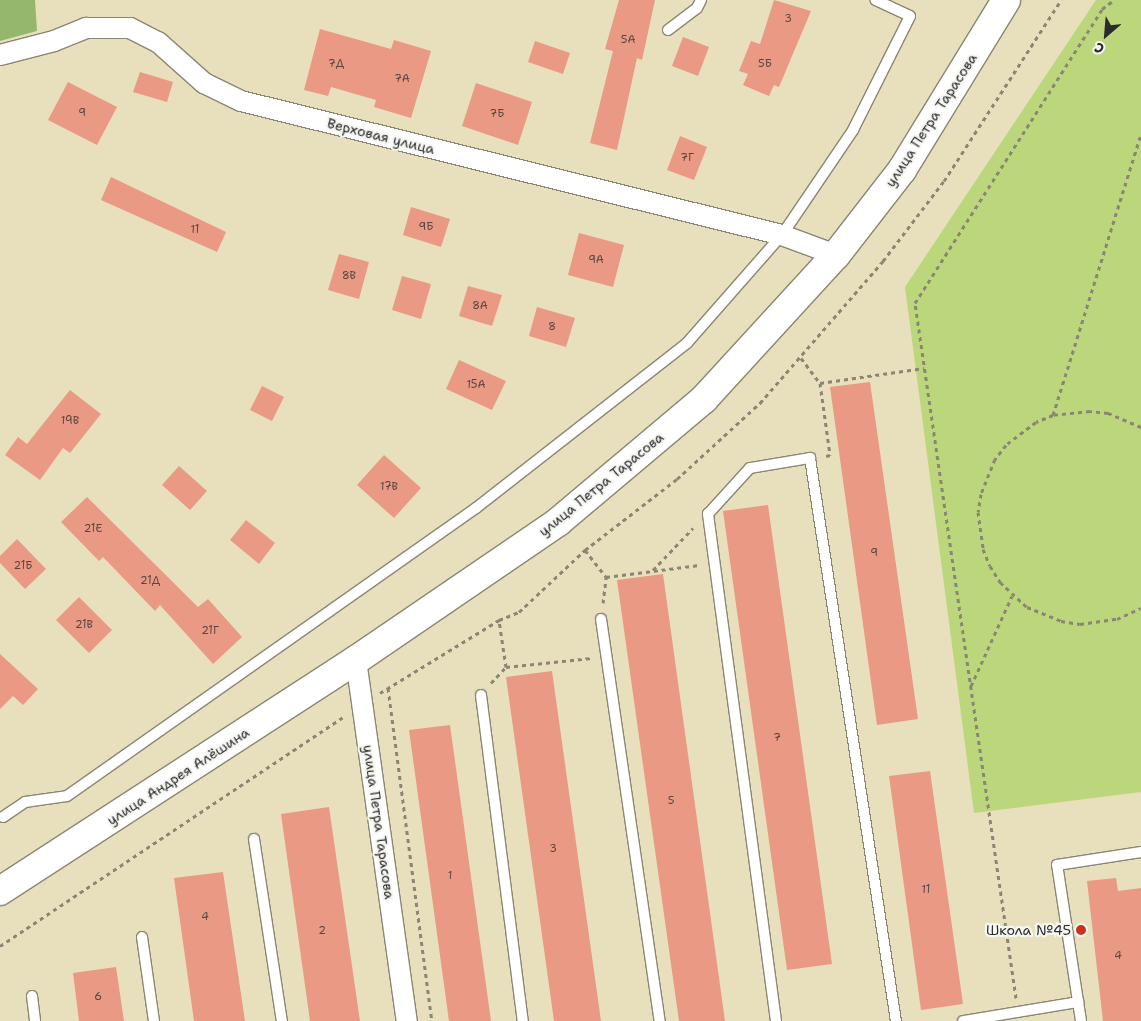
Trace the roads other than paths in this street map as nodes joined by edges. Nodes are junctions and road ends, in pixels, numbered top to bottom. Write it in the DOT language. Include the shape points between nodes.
graph roads {
  1 [pos="701,0"];
  2 [pos="876,0"];
  3 [pos="1006,0"];
  4 [pos="668,30"];
  5 [pos="0,56"];
  6 [pos="782,235"];
  7 [pos="836,254"];
  8 [pos="601,619"];
  9 [pos="356,660"];
  10 [pos="481,695"];
  11 [pos="4,817"];
  12 [pos="254,839"];
  13 [pos="1141,852"];
  14 [pos="0,891"];
  15 [pos="142,936"];
  16 [pos="32,996"];
  17 [pos="1078,1002"];
  18 [pos="35,1021"];
  19 [pos="154,1021"];
  20 [pos="282,1021"];
  21 [pos="407,1021"];
  22 [pos="523,1021"];
  23 [pos="660,1021"];
  24 [pos="776,1021"];
  25 [pos="896,1021"];
  26 [pos="963,1021"];
  27 [pos="1081,1021"];
  1 -- 4 [label="lane" via="697,8"];
  2 -- 6 [label="lane" via="910,16 853,130"];
  3 -- 7 [label="street, улица Петра Тарасова" via="902,170"];
  5 -- 6 [label="street, Верховая улица" via="86,28 130,28 158,42 204,83 241,101"];
  6 -- 7 [label="street, Верховая улица"];
  6 -- 11 [label="lane" via="687,343 476,508 67,796 25,802"];
  7 -- 9 [label="street, улица Петра Тарасова" via="704,399 558,522"];
  8 -- 23 [label="lane"];
  9 -- 14 [label="street, улица Андрея Алёшина"];
  9 -- 21 [label="street, улица Петра Тарасова"];
  10 -- 22 [label="lane"];
  12 -- 20 [label="lane"];
  13 -- 17 [label="lane" via="1057,865"];
  15 -- 19 [label="lane"];
  16 -- 18 [label="lane"];
  17 -- 26 [label="lane"];
  17 -- 27 [label="lane"];
  24 -- 25 [label="lane" via="708,514 750,468 810,458"];
}
